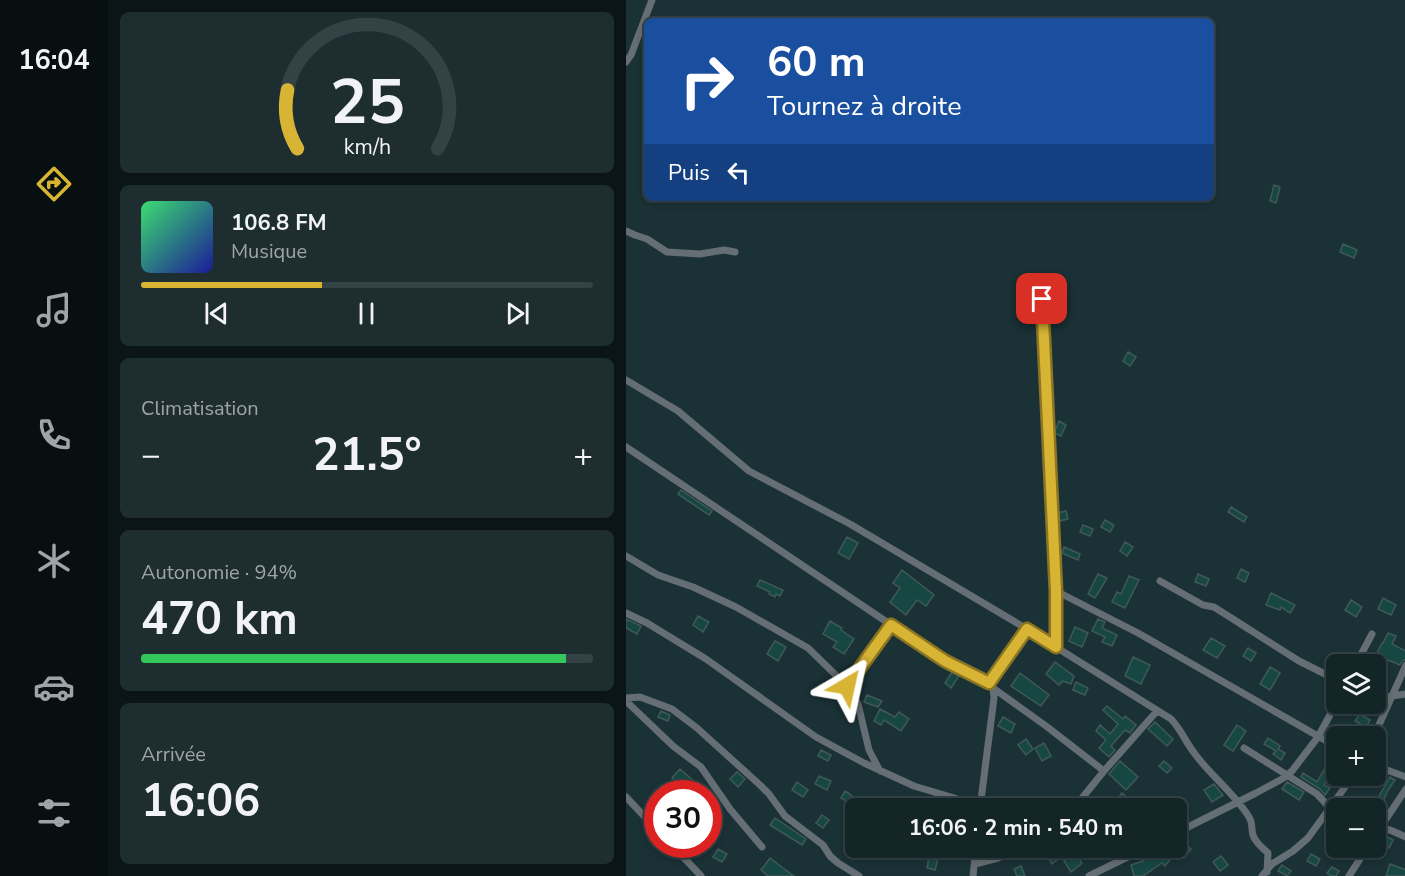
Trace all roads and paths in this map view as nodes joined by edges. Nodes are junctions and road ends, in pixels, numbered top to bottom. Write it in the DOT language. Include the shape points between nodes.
graph roads {
  1 [pos="652,0"];
  2 [pos="645,18"];
  3 [pos="644,21"];
  4 [pos="626,62"];
  5 [pos="626,231"];
  6 [pos="735,252"];
  7 [pos="1042,299"];
  8 [pos="626,380"];
  9 [pos="626,447"];
  10 [pos="626,556"];
  11 [pos="1160,581"];
  12 [pos="1056,591"];
  13 [pos="626,612"];
  14 [pos="891,625"];
  15 [pos="1027,629"];
  16 [pos="1372,634"];
  17 [pos="1056,647"];
  18 [pos="1361,654"];
  19 [pos="1406,664"];
  20 [pos="1326,674"];
  21 [pos="847,686"];
  22 [pos="991,686"];
  23 [pos="1406,694"];
  24 [pos="1391,696"];
  25 [pos="626,699"];
  26 [pos="1157,711"];
  27 [pos="1330,714"];
  28 [pos="1378,726"];
  29 [pos="1318,737"];
  30 [pos="1326,741"];
  31 [pos="1244,748"];
  32 [pos="1386,770"];
  33 [pos="880,771"];
  34 [pos="1104,771"];
  35 [pos="1287,775"];
  36 [pos="1406,777"];
  37 [pos="1406,789"];
  38 [pos="626,797"];
  39 [pos="952,798"];
  40 [pos="982,798"];
  41 [pos="1082,798"];
  42 [pos="1237,802"];
  43 [pos="1326,802"];
  44 [pos="644,816"];
  45 [pos="1386,817"];
  46 [pos="1326,818"];
  47 [pos="1187,827"];
  48 [pos="1386,830"];
  49 [pos="1406,837"];
  50 [pos="762,847"];
  51 [pos="684,858"];
  52 [pos="975,858"];
  53 [pos="998,858"];
  54 [pos="1126,858"];
  55 [pos="1361,858"];
  56 [pos="975,864"];
  57 [pos="1265,874"];
  58 [pos="701,876"];
  59 [pos="859,876"];
  60 [pos="973,876"];
  61 [pos="1089,876"];
  62 [pos="1349,876"];
  1 -- 2 [label="street"];
  3 -- 4 [label="street"];
  5 -- 6 [label="street" via="667,252"];
  7 -- 12 [label="street"];
  8 -- 15 [label="street" via="678,411 749,471 850,524"];
  9 -- 14 [label="street"];
  10 -- 21 [label="street" via="658,575 736,607 808,648"];
  11 -- 20 [label="street" via="1214,607"];
  12 -- 17 [label="street"];
  12 -- 29 [label="street" via="1138,633"];
  13 -- 33 [label="street" via="706,659 816,736"];
  14 -- 21 [label="street"];
  14 -- 22 [label="street"];
  15 -- 17 [label="street"];
  15 -- 22 [label="street"];
  16 -- 18 [label="street"];
  17 -- 26 [label="street"];
  19 -- 24 [label="street"];
  21 -- 33 [label="street" via="858,704 869,750"];
  22 -- 34 [label="street"];
  22 -- 40 [label="street" via="993,706"];
  23 -- 24 [label="street"];
  24 -- 28 [label="street"];
  25 -- 50 [label="street" via="673,746 701,767"];
  25 -- 59 [label="street" via="640,697 672,709 760,785 785,816 823,845 838,863"];
  26 -- 34 [label="street"];
  26 -- 42 [label="street" via="1176,724 1195,754"];
  27 -- 29 [label="street"];
  29 -- 30 [label="street"];
  29 -- 35 [label="street"];
  31 -- 35 [label="street"];
  32 -- 36 [label="street"];
  33 -- 39 [label="street"];
  34 -- 41 [label="street"];
  35 -- 42 [label="street"];
  35 -- 43 [label="street"];
  37 -- 45 [label="street"];
  38 -- 44 [label="street"];
  42 -- 47 [label="street"];
  42 -- 57 [label="street" via="1251,819 1253,837 1268,853"];
  46 -- 57 [label="street"];
  48 -- 49 [label="street"];
  51 -- 58 [label="street"];
  52 -- 56 [label="street"];
  53 -- 56 [label="street"];
  54 -- 61 [label="street"];
  55 -- 62 [label="street"];
  56 -- 60 [label="street"];
}
